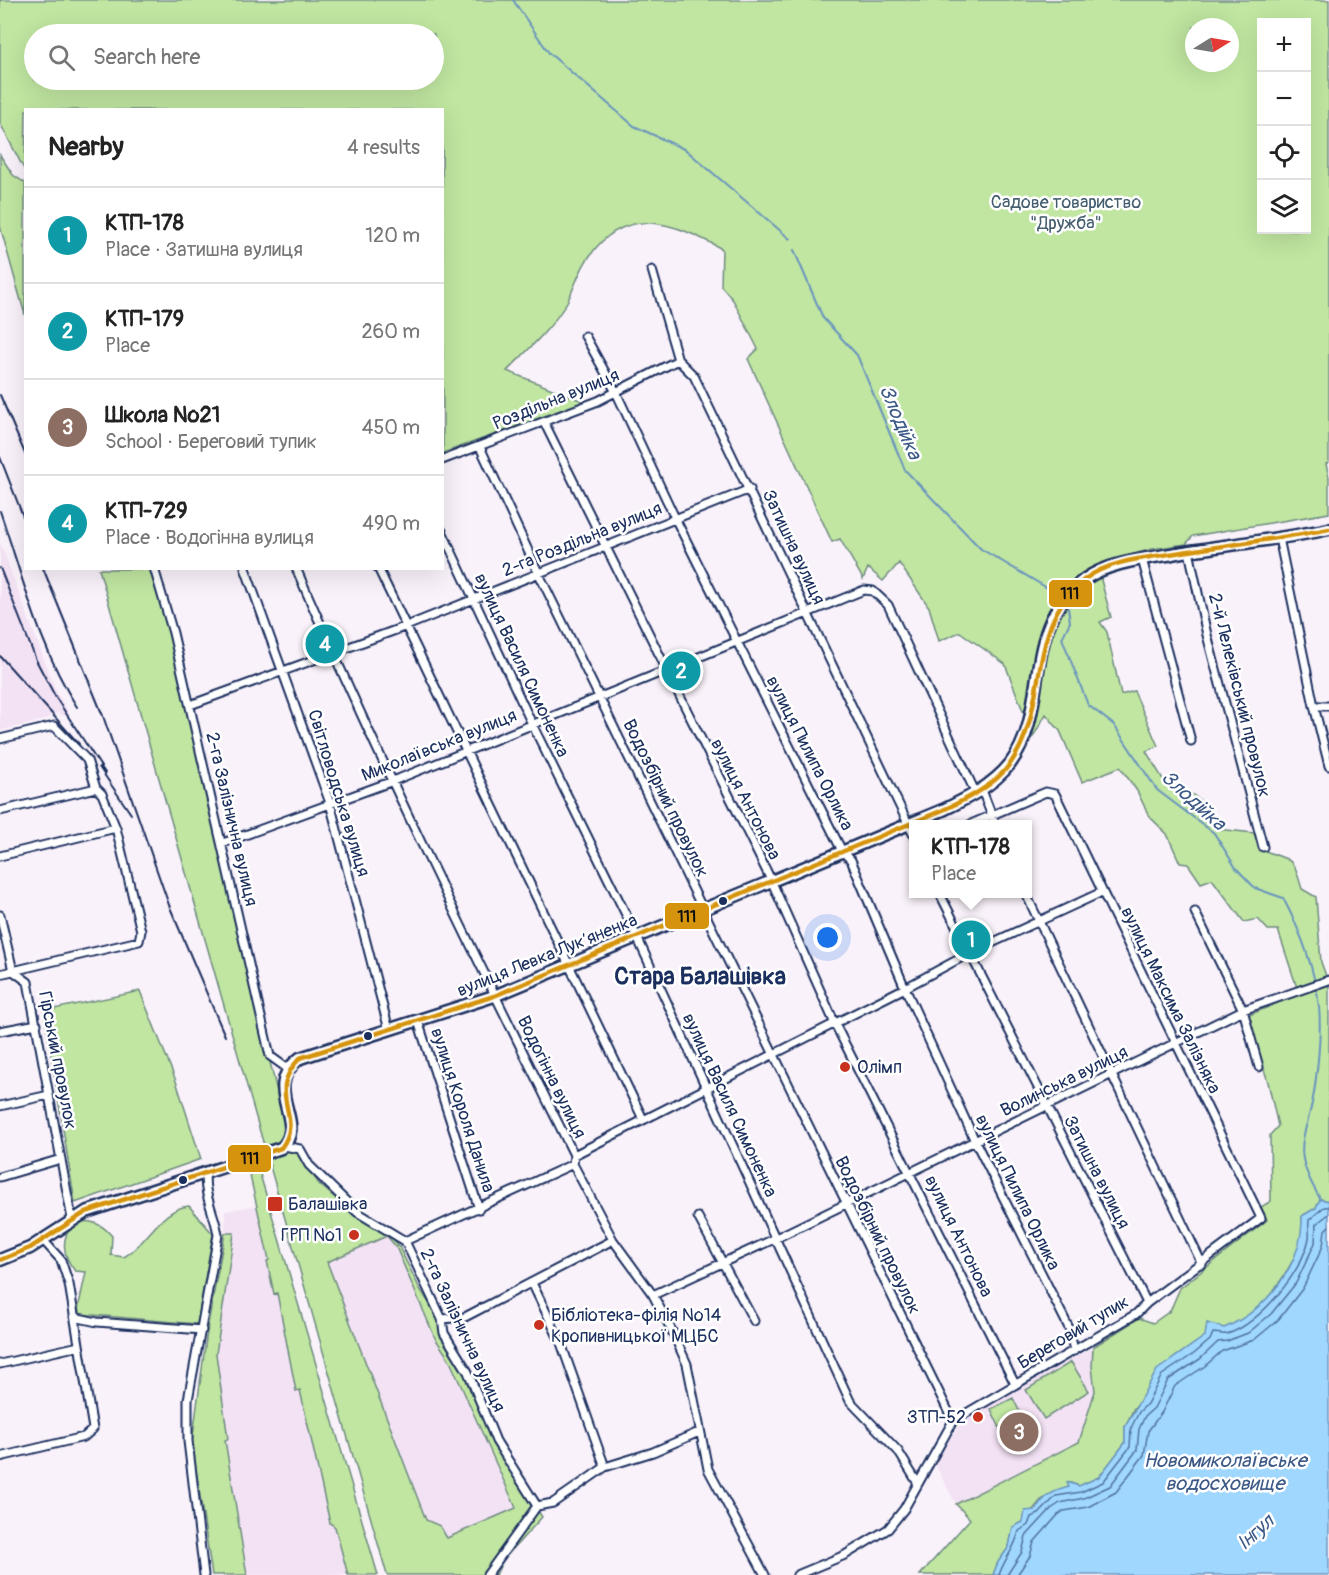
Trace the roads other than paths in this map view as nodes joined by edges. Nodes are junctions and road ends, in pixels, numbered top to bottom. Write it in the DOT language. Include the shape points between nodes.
graph roads {
  1 [pos="652,270"];
  2 [pos="585,336"];
  3 [pos="678,360"];
  4 [pos="616,392"];
  5 [pos="544,422"];
  6 [pos="480,447"];
  7 [pos="444,459"];
  8 [pos="750,489"];
  9 [pos="675,518"];
  10 [pos="1329,529"];
  11 [pos="444,535"];
  12 [pos="1279,538"];
  13 [pos="606,546"];
  14 [pos="1189,551"];
  15 [pos="1142,559"];
  16 [pos="155,570"];
  17 [pos="246,570"];
  18 [pos="297,570"];
  19 [pos="379,570"];
  20 [pos="538,572"];
  21 [pos="475,598"];
  22 [pos="809,613"];
  23 [pos="404,627"];
  24 [pos="738,643"];
  25 [pos="333,654"];
  26 [pos="285,672"];
  27 [pos="666,672"];
  28 [pos="601,698"];
  29 [pos="190,705"];
  30 [pos="1314,706"];
  31 [pos="1329,706"];
  32 [pos="532,724"];
  33 [pos="0,739"];
  34 [pos="1191,741"];
  35 [pos="465,751"];
  36 [pos="1329,766"];
  37 [pos="393,781"];
  38 [pos="96,788"];
  39 [pos="979,792"];
  40 [pos="330,803"];
  41 [pos="0,811"];
  42 [pos="991,816"];
  43 [pos="918,820"];
  44 [pos="982,820"];
  45 [pos="992,820"];
  46 [pos="909,824"];
  47 [pos="116,828"];
  48 [pos="223,843"];
  49 [pos="1263,847"];
  50 [pos="842,851"];
  51 [pos="0,856"];
  52 [pos="771,880"];
  53 [pos="1101,892"];
  54 [pos="942,898"];
  55 [pos="1028,898"];
  56 [pos="704,908"];
  57 [pos="1195,912"];
  58 [pos="0,915"];
  59 [pos="1039,922"];
  60 [pos="1,927"];
  61 [pos="637,937"];
  62 [pos="968,954"];
  63 [pos="571,966"];
  64 [pos="13,971"];
  65 [pos="0,974"];
  66 [pos="1329,980"];
  67 [pos="905,988"];
  68 [pos="494,996"];
  69 [pos="1243,1010"];
  70 [pos="418,1021"];
  71 [pos="37,1024"];
  72 [pos="835,1024"];
  73 [pos="389,1030"];
  74 [pos="0,1032"];
  75 [pos="1175,1043"];
  76 [pos="773,1055"];
  77 [pos="291,1066"];
  78 [pos="1259,1067"];
  79 [pos="1113,1074"];
  80 [pos="705,1088"];
  81 [pos="49,1095"];
  82 [pos="0,1106"];
  83 [pos="1047,1106"];
  84 [pos="643,1119"];
  85 [pos="975,1141"];
  86 [pos="284,1146"];
  87 [pos="574,1155"];
  88 [pos="61,1159"];
  89 [pos="573,1164"];
  90 [pos="206,1171"];
  91 [pos="910,1171"];
  92 [pos="0,1177"];
  93 [pos="845,1205"];
  94 [pos="479,1209"];
  95 [pos="698,1217"];
  96 [pos="1261,1218"];
  97 [pos="72,1219"];
  98 [pos="774,1239"];
  99 [pos="43,1240"];
  100 [pos="613,1240"];
  101 [pos="405,1241"];
  102 [pos="0,1260"];
  103 [pos="723,1263"];
  104 [pos="1202,1264"];
  105 [pos="532,1283"];
  106 [pos="653,1295"];
  107 [pos="1147,1303"];
  108 [pos="74,1317"];
  109 [pos="442,1320"];
  110 [pos="754,1321"];
  111 [pos="202,1330"];
  112 [pos="79,1346"];
  113 [pos="1074,1351"];
  114 [pos="0,1364"];
  115 [pos="1015,1384"];
  116 [pos="953,1421"];
  117 [pos="699,1432"];
  118 [pos="0,1457"];
  119 [pos="605,1467"];
  120 [pos="917,1482"];
  121 [pos="537,1506"];
  122 [pos="204,1575"];
  123 [pos="488,1575"];
  124 [pos="765,1575"];
  125 [pos="797,1575"];
  1 -- 3 [label="street, Затишна вулиця"];
  2 -- 4 [label="street, вулиця Пилипа Орлика"];
  3 -- 4 [label="street, Роздільна вулиця"];
  3 -- 8 [label="street, Затишна вулиця" via="694,376"];
  4 -- 5 [label="street, Роздільна вулиця"];
  4 -- 9 [label="street, вулиця Пилипа Орлика"];
  5 -- 6 [label="street, Роздільна вулиця"];
  5 -- 13 [label="street, вулиця Антонова"];
  6 -- 7 [label="street, Роздільна вулиця"];
  6 -- 20 [label="street, Водозбірний провулок"];
  8 -- 9 [label="street, 2-га Роздільна вулиця"];
  8 -- 22 [label="street, Затишна вулиця"];
  9 -- 13 [label="street, 2-га Роздільна вулиця"];
  9 -- 24 [label="street, вулиця Пилипа Орлика"];
  10 -- 12 [label="street, вулиця Левка Лукʼяненка"];
  11 -- 21 [label="street, вулиця Василя Симоненка"];
  12 -- 14 [label="street, вулиця Левка Лукʼяненка"];
  12 -- 30 [label="street"];
  13 -- 20 [label="street, 2-га Роздільна вулиця"];
  13 -- 27 [label="street, вулиця Антонова"];
  14 -- 15 [label="street, вулиця Левка Лукʼяненка"];
  14 -- 49 [label="street, 2-й Лелеківський провулок"];
  15 -- 34 [label="street"];
  15 -- 39 [label="street, вулиця Левка Лукʼяненка" via="1086,578 1054,612 1042,643 1026,730 1011,763"];
  16 -- 29 [label="street, 2-га Залізнична вулиця"];
  17 -- 26 [label="street, Світловодська вулиця"];
  18 -- 25 [label="street, Водогінна вулиця"];
  19 -- 23 [label="street"];
  20 -- 21 [label="street, 2-га Роздільна вулиця"];
  20 -- 28 [label="street, Водозбірний провулок"];
  21 -- 23 [label="street, 2-га Роздільна вулиця"];
  21 -- 32 [label="street, вулиця Василя Симоненка"];
  22 -- 24 [label="street, Миколаївська вулиця"];
  22 -- 39 [label="street, Миколаївська вулиця" via="864,590 873,591 888,605"];
  22 -- 46 [label="street, Затишна вулиця"];
  23 -- 25 [label="street, 2-га Роздільна вулиця"];
  23 -- 35 [label="street"];
  24 -- 27 [label="street, Миколаївська вулиця"];
  24 -- 50 [label="street, вулиця Пилипа Орлика"];
  25 -- 26 [label="street, 2-га Роздільна вулиця"];
  25 -- 37 [label="street, Водогінна вулиця"];
  26 -- 29 [label="street, 2-га Роздільна вулиця"];
  26 -- 40 [label="street, Світловодська вулиця"];
  27 -- 28 [label="street, Миколаївська вулиця"];
  27 -- 52 [label="street, вулиця Антонова"];
  28 -- 32 [label="street, Миколаївська вулиця"];
  28 -- 56 [label="street, Водозбірний провулок"];
  29 -- 48 [label="street, 2-га Залізнична вулиця"];
  30 -- 31 [label="street"];
  30 -- 36 [label="street"];
  32 -- 35 [label="street, Миколаївська вулиця"];
  32 -- 61 [label="street, вулиця Василя Симоненка"];
  33 -- 38 [label="street" via="54,726 87,760"];
  35 -- 37 [label="street, Миколаївська вулиця"];
  35 -- 63 [label="street"];
  37 -- 40 [label="street, Миколаївська вулиця"];
  37 -- 68 [label="street, Водогінна вулиця"];
  38 -- 41 [label="street"];
  38 -- 47 [label="street"];
  39 -- 42 [label="street"];
  39 -- 43 [label="street, вулиця Левка Лукʼяненка"];
  40 -- 48 [label="street, Миколаївська вулиця"];
  40 -- 73 [label="street, Світловодська вулиця"];
  42 -- 44 [label="street"];
  42 -- 45 [label="street"];
  42 -- 53 [label="street, вулиця Максима Залізняка" via="1046,792 1055,794"];
  46 -- 50 [label="street, вулиця Левка Лукʼяненка"];
  47 -- 51 [label="street"];
  47 -- 64 [label="street" via="141,931 139,940"];
  48 -- 77 [label="street, 2-га Залізнична вулиця" via="270,1056"];
  50 -- 52 [label="street, вулиця Левка Лукʼяненка"];
  50 -- 67 [label="street, вулиця Пилипа Орлика" via="851,860"];
  52 -- 56 [label="street, вулиця Левка Лукʼяненка"];
  52 -- 72 [label="street, вулиця Антонова"];
  53 -- 59 [label="street"];
  53 -- 75 [label="street, вулиця Максима Залізняка"];
  54 -- 62 [label="street, Затишна вулиця"];
  55 -- 59 [label="street"];
  56 -- 61 [label="street, вулиця Левка Лукʼяненка"];
  56 -- 76 [label="street, Водозбірний провулок"];
  57 -- 69 [label="street"];
  58 -- 60 [label="street, Гірський провулок"];
  59 -- 62 [label="street"];
  59 -- 79 [label="street"];
  60 -- 64 [label="street, Гірський провулок"];
  61 -- 63 [label="street, вулиця Левка Лукʼяненка"];
  61 -- 80 [label="street, вулиця Василя Симоненка"];
  62 -- 67 [label="street"];
  62 -- 83 [label="street, Затишна вулиця"];
  63 -- 68 [label="street, вулиця Левка Лукʼяненка"];
  63 -- 84 [label="street"];
  64 -- 65 [label="street"];
  64 -- 71 [label="street, Гірський провулок" via="28,982"];
  66 -- 69 [label="street, Волинська вулиця"];
  67 -- 72 [label="street"];
  67 -- 85 [label="street, вулиця Пилипа Орлика"];
  68 -- 70 [label="street, вулиця Левка Лукʼяненка"];
  68 -- 87 [label="street, Водогінна вулиця"];
  69 -- 75 [label="street, Волинська вулиця"];
  69 -- 78 [label="street"];
  70 -- 73 [label="street, вулиця Левка Лукʼяненка"];
  70 -- 94 [label="street, вулиця Короля Данила"];
  71 -- 74 [label="street"];
  71 -- 81 [label="street, Гірський провулок"];
  72 -- 76 [label="street"];
  72 -- 91 [label="street, вулиця Антонова"];
  73 -- 77 [label="street, вулиця Левка Лукʼяненка" via="312,1052"];
  75 -- 79 [label="street, Волинська вулиця"];
  75 -- 96 [label="street, вулиця Максима Залізняка"];
  76 -- 80 [label="street"];
  76 -- 93 [label="street, Водозбірний провулок"];
  77 -- 86 [label="street" via="282,1088 291,1129"];
  79 -- 83 [label="street, Волинська вулиця"];
  79 -- 104 [label="street"];
  80 -- 84 [label="street"];
  80 -- 98 [label="street, вулиця Василя Симоненка"];
  81 -- 82 [label="street"];
  81 -- 88 [label="street, Гірський провулок"];
  83 -- 85 [label="street, Волинська вулиця"];
  83 -- 107 [label="street, Затишна вулиця"];
  84 -- 87 [label="street"];
  85 -- 91 [label="street, Волинська вулиця"];
  85 -- 113 [label="street, вулиця Пилипа Орлика" via="1069,1328"];
  86 -- 90 [label="street"];
  86 -- 101 [label="street, 2-га Залізнична вулиця" via="300,1149 309,1165 357,1212"];
  87 -- 89 [label="street, Водогінна вулиця"];
  88 -- 92 [label="street"];
  88 -- 97 [label="street, Гірський провулок"];
  89 -- 94 [label="street"];
  89 -- 100 [label="street, Водогінна вулиця"];
  90 -- 97 [label="street"];
  90 -- 111 [label="street" via="205,1191 216,1216 218,1235"];
  91 -- 93 [label="street, Волинська вулиця"];
  91 -- 115 [label="street, вулиця Антонова"];
  93 -- 98 [label="street, Волинська вулиця"];
  93 -- 116 [label="street, Водозбірний провулок"];
  94 -- 101 [label="street"];
  95 -- 103 [label="street"];
  96 -- 104 [label="street, Береговий тупик"];
  97 -- 99 [label="street"];
  98 -- 103 [label="street, Волинська вулиця"];
  98 -- 120 [label="street, вулиця Василя Симоненка" via="850,1401 898,1451"];
  99 -- 102 [label="street"];
  99 -- 108 [label="street" via="61,1260"];
  100 -- 105 [label="street"];
  100 -- 106 [label="street, Водогінна вулиця"];
  101 -- 109 [label="street, 2-га Залізнична вулиця"];
  103 -- 106 [label="street, Волинська вулиця"];
  103 -- 110 [label="street"];
  104 -- 107 [label="street, Береговий тупик"];
  105 -- 109 [label="street" via="465,1317"];
  105 -- 119 [label="street" via="561,1343"];
  106 -- 117 [label="street, Водогінна вулиця" via="687,1364"];
  107 -- 113 [label="street, Береговий тупик" via="1136,1314"];
  108 -- 111 [label="street"];
  108 -- 112 [label="street"];
  109 -- 121 [label="street, 2-га Залізнична вулиця" via="444,1333 468,1372 496,1441"];
  111 -- 122 [label="street" via="188,1400 188,1441"];
  112 -- 114 [label="street"];
  112 -- 118 [label="street" via="93,1429 84,1437"];
  113 -- 115 [label="street, Береговий тупик"];
  115 -- 116 [label="street, Береговий тупик"];
  116 -- 120 [label="street"];
  117 -- 119 [label="street"];
  117 -- 124 [label="street, Водогінна вулиця" via="708,1469"];
  119 -- 121 [label="street" via="553,1503"];
  120 -- 125 [label="street" via="904,1509 888,1529 845,1555"];
  121 -- 123 [label="street"];
}
